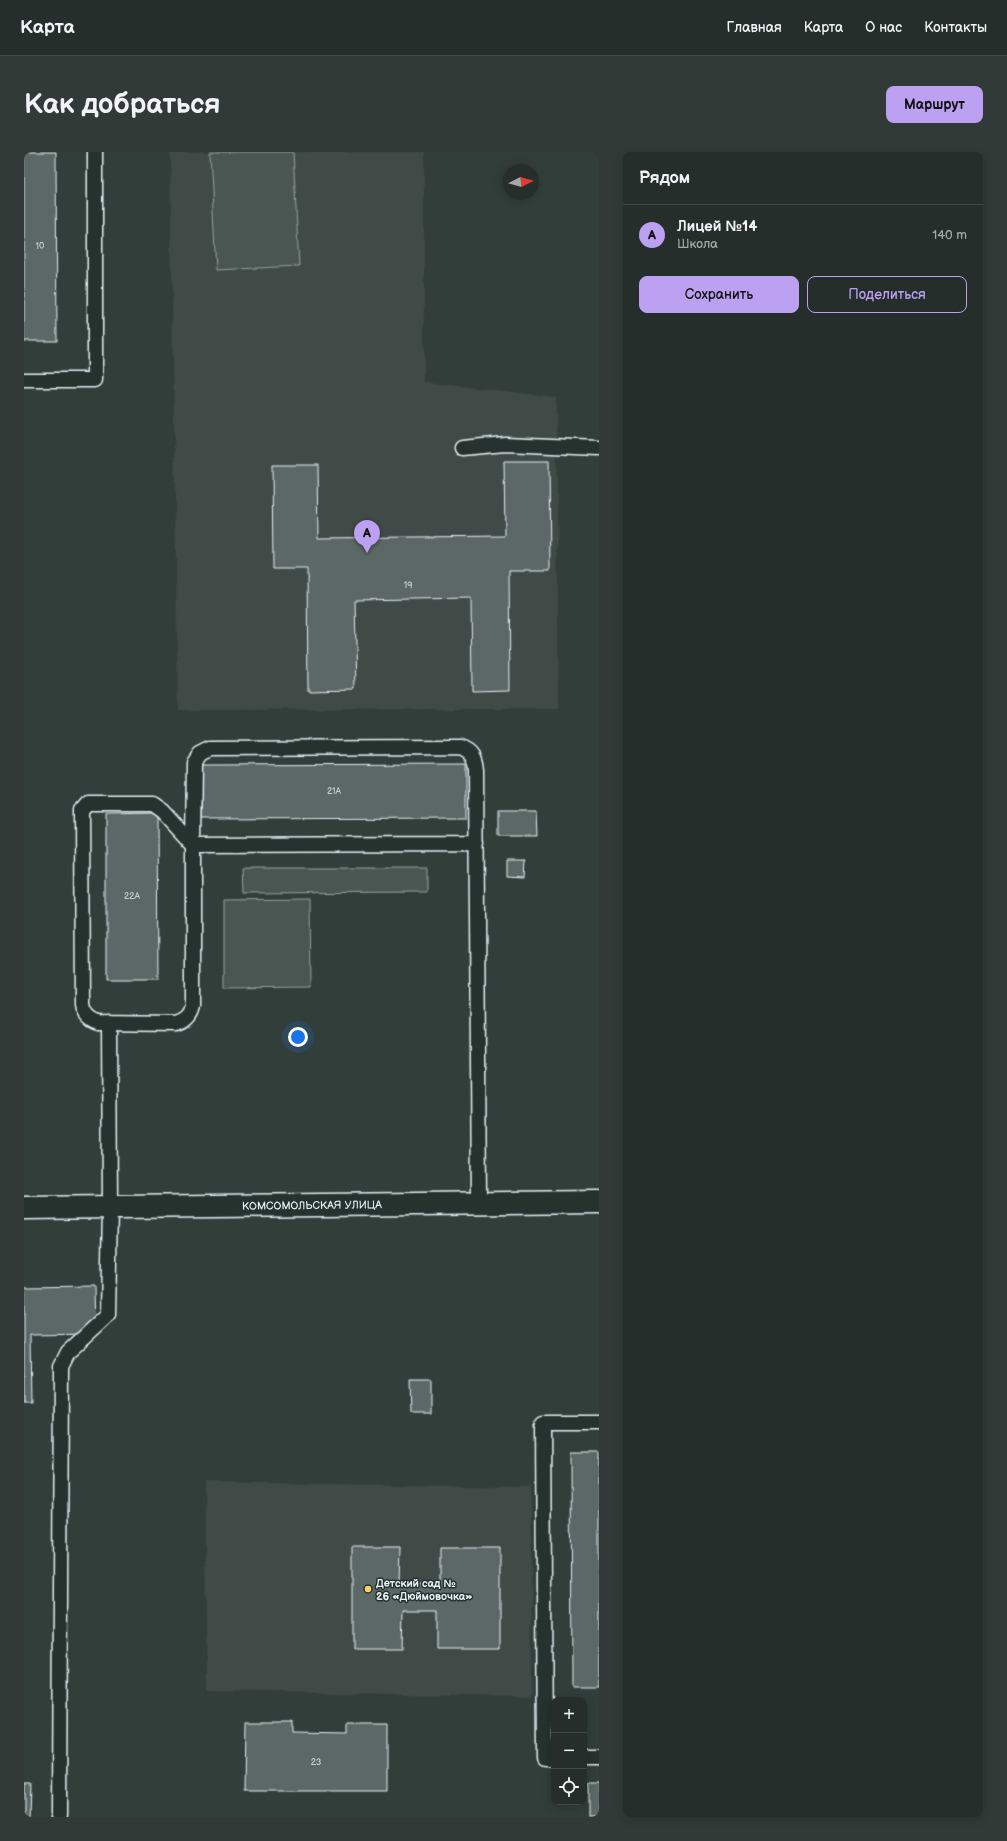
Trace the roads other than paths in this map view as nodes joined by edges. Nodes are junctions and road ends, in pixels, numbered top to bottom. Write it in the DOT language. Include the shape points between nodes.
graph roads {
  1 [pos="95,152"];
  2 [pos="24,380"];
  3 [pos="462,448"];
  4 [pos="599,448"];
  5 [pos="477,844"];
  6 [pos="193,845"];
  7 [pos="109,1023"];
  8 [pos="599,1202"];
  9 [pos="478,1203"];
  10 [pos="110,1207"];
  11 [pos="24,1208"];
  12 [pos="599,1422"];
  13 [pos="587,1757"];
  14 [pos="599,1757"];
  15 [pos="551,1758"];
  16 [pos="59,1817"];
  1 -- 2 [label="lane" via="95,380"];
  3 -- 4 [label="lane" via="505,444"];
  5 -- 6 [label="lane"];
  5 -- 6 [label="lane" via="475,760 467,749 460,747 205,750 194,762"];
  5 -- 9 [label="lane"];
  6 -- 7 [label="lane" via="192,1013 183,1022 176,1024"];
  6 -- 7 [label="lane" via="162,811 152,804 93,804 86,806 82,811 83,1009 91,1020"];
  7 -- 10 [label="lane"];
  8 -- 9 [label="street, КОМСОМОЛЬСКАЯ УЛИЦА"];
  9 -- 10 [label="street, КОМСОМОЛЬСКАЯ УЛИЦА"];
  10 -- 11 [label="street, КОМСОМОЛЬСКАЯ УЛИЦА"];
  10 -- 16 [label="lane" via="108,1315 68,1352 61,1366"];
  12 -- 15 [label="lane" via="543,1422 545,1758"];
  13 -- 14 [label="lane"];
}
